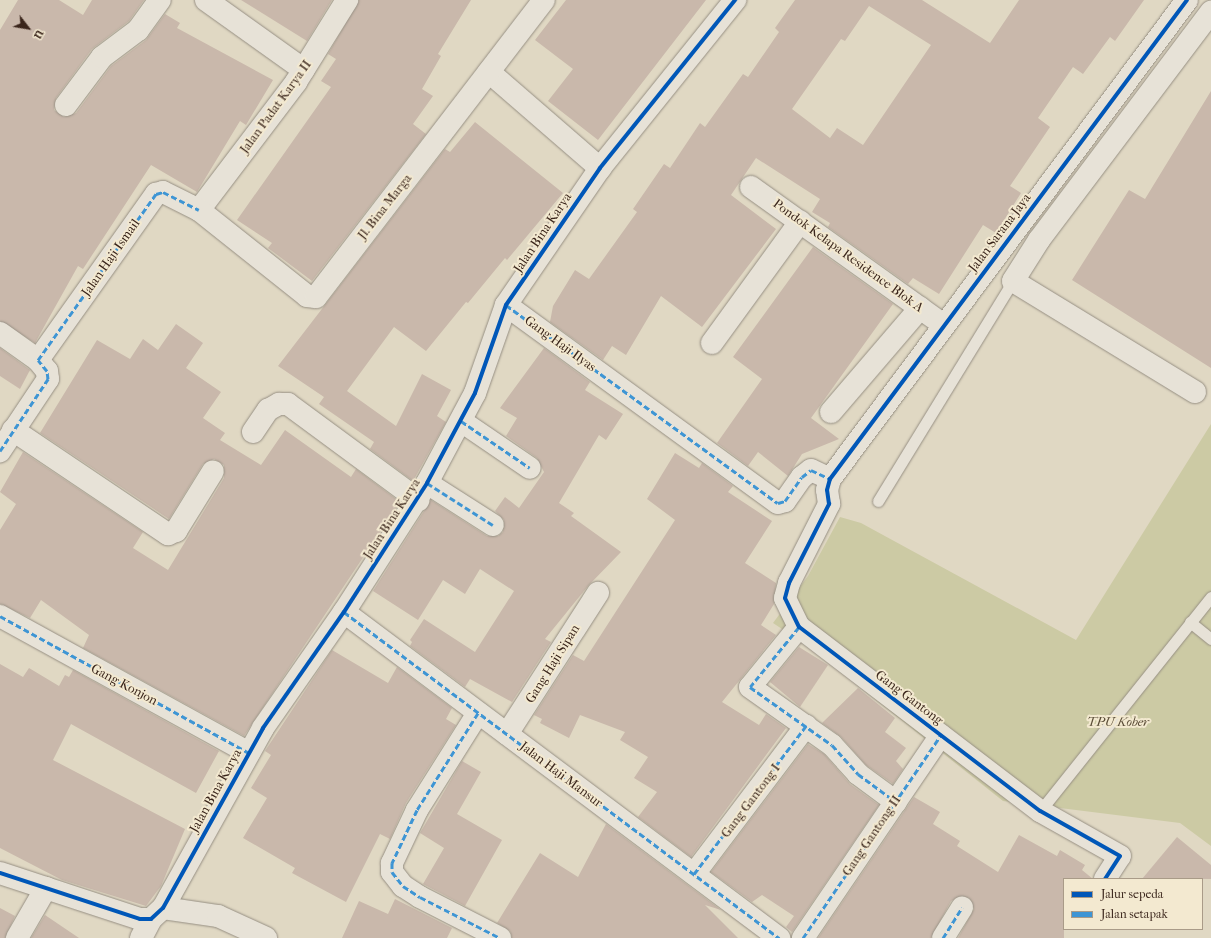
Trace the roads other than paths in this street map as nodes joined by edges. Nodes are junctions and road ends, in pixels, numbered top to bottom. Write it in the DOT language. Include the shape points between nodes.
graph roads {
  1 [pos="160,0"];
  2 [pos="206,0"];
  3 [pos="347,0"];
  4 [pos="544,0"];
  5 [pos="735,0"];
  6 [pos="1187,0"];
  7 [pos="1211,12"];
  8 [pos="304,70"];
  9 [pos="489,72"];
  10 [pos="66,105"];
  11 [pos="600,168"];
  12 [pos="751,187"];
  13 [pos="199,210"];
  14 [pos="800,222"];
  15 [pos="1013,281"];
  16 [pos="506,305"];
  17 [pos="920,308"];
  18 [pos="944,325"];
  19 [pos="0,333"];
  20 [pos="712,343"];
  21 [pos="38,360"];
  22 [pos="1195,392"];
  23 [pos="831,412"];
  24 [pos="461,421"];
  25 [pos="13,430"];
  26 [pos="253,432"];
  27 [pos="0,451"];
  28 [pos="530,468"];
  29 [pos="213,471"];
  30 [pos="830,479"];
  31 [pos="422,491"];
  32 [pos="878,501"];
  33 [pos="493,525"];
  34 [pos="598,593"];
  35 [pos="1211,597"];
  36 [pos="344,612"];
  37 [pos="0,616"];
  38 [pos="1190,622"];
  39 [pos="799,627"];
  40 [pos="1211,639"];
  41 [pos="478,713"];
  42 [pos="806,726"];
  43 [pos="507,734"];
  44 [pos="941,734"];
  45 [pos="249,753"];
  46 [pos="896,802"];
  47 [pos="1040,811"];
  48 [pos="0,873"];
  49 [pos="694,874"];
  50 [pos="1106,878"];
  51 [pos="46,888"];
  52 [pos="962,908"];
  53 [pos="157,914"];
  54 [pos="17,938"];
  55 [pos="141,938"];
  56 [pos="266,938"];
  57 [pos="500,938"];
  58 [pos="779,938"];
  59 [pos="803,938"];
  60 [pos="943,938"];
  1 -- 10 [label="street" via="138,30 102,57"];
  2 -- 8 [label="street"];
  3 -- 8 [label="street, Jalan Padat Karya II"];
  4 -- 9 [label="street, Jl. Bina Marga"];
  5 -- 11 [label="street, Jalan Bina Karya"];
  6 -- 18 [label="street, Jalan Sarana Jaya"];
  7 -- 15 [label="street" via="1039,240"];
  8 -- 13 [label="street, Jalan Padat Karya II"];
  9 -- 11 [label="street"];
  9 -- 13 [label="street, Jl. Bina Marga" via="316,297 307,296"];
  11 -- 16 [label="street, Jalan Bina Karya"];
  12 -- 14 [label="street, Pondok Kelapa Residence Blok A"];
  13 -- 21 [label="street, Jalan Haji Ismail" via="163,192 156,194"];
  14 -- 17 [label="street, Pondok Kelapa Residence Blok A"];
  14 -- 20 [label="street"];
  15 -- 22 [label="street"];
  15 -- 32 [label="lane"];
  16 -- 24 [label="street, Jalan Bina Karya" via="475,393"];
  16 -- 30 [label="street, Gang Haji Ilyas" via="778,503 785,501 802,477 811,470"];
  17 -- 18 [label="street, Pondok Kelapa Residence Blok A"];
  17 -- 23 [label="street"];
  18 -- 30 [label="street, Jalan Sarana Jaya"];
  19 -- 21 [label="street"];
  21 -- 25 [label="street" via="47,371 48,379"];
  24 -- 28 [label="street"];
  24 -- 31 [label="street, Jalan Bina Karya"];
  25 -- 27 [label="street"];
  25 -- 29 [label="street" via="168,534 176,531"];
  26 -- 31 [label="street" via="268,410 279,404 288,404"];
  30 -- 39 [label="street, Gang Gantong" via="829,504 788,583 785,598"];
  31 -- 33 [label="street"];
  31 -- 36 [label="street, Jalan Bina Karya"];
  34 -- 43 [label="street, Gang Haji Sipan"];
  35 -- 38 [label="lane"];
  36 -- 41 [label="street, Jalan Haji Mansur"];
  36 -- 45 [label="street, Jalan Bina Karya" via="263,728"];
  37 -- 45 [label="street, Gang Konjon"];
  38 -- 40 [label="lane"];
  38 -- 47 [label="lane"];
  39 -- 42 [label="street" via="750,687"];
  39 -- 44 [label="street, Gang Gantong"];
  41 -- 43 [label="street, Jalan Haji Mansur"];
  41 -- 57 [label="street" via="417,810 392,862 392,872 403,886 420,897"];
  42 -- 46 [label="street" via="832,745 858,774"];
  42 -- 49 [label="street, Gang Gantong I"];
  43 -- 49 [label="street, Jalan Haji Mansur"];
  44 -- 46 [label="street, Gang Gantong II"];
  44 -- 47 [label="street, Gang Gantong"];
  45 -- 53 [label="street, Jalan Bina Karya"];
  46 -- 59 [label="street, Gang Gantong II"];
  47 -- 50 [label="street, Gang Gantong" via="1120,856"];
  48 -- 51 [label="street"];
  49 -- 58 [label="street, Jalan Haji Mansur"];
  51 -- 53 [label="street" via="140,919"];
  51 -- 54 [label="street"];
  52 -- 60 [label="street"];
  53 -- 55 [label="street, Jalan Bina Karya"];
  53 -- 56 [label="street" via="218,916"];
}
